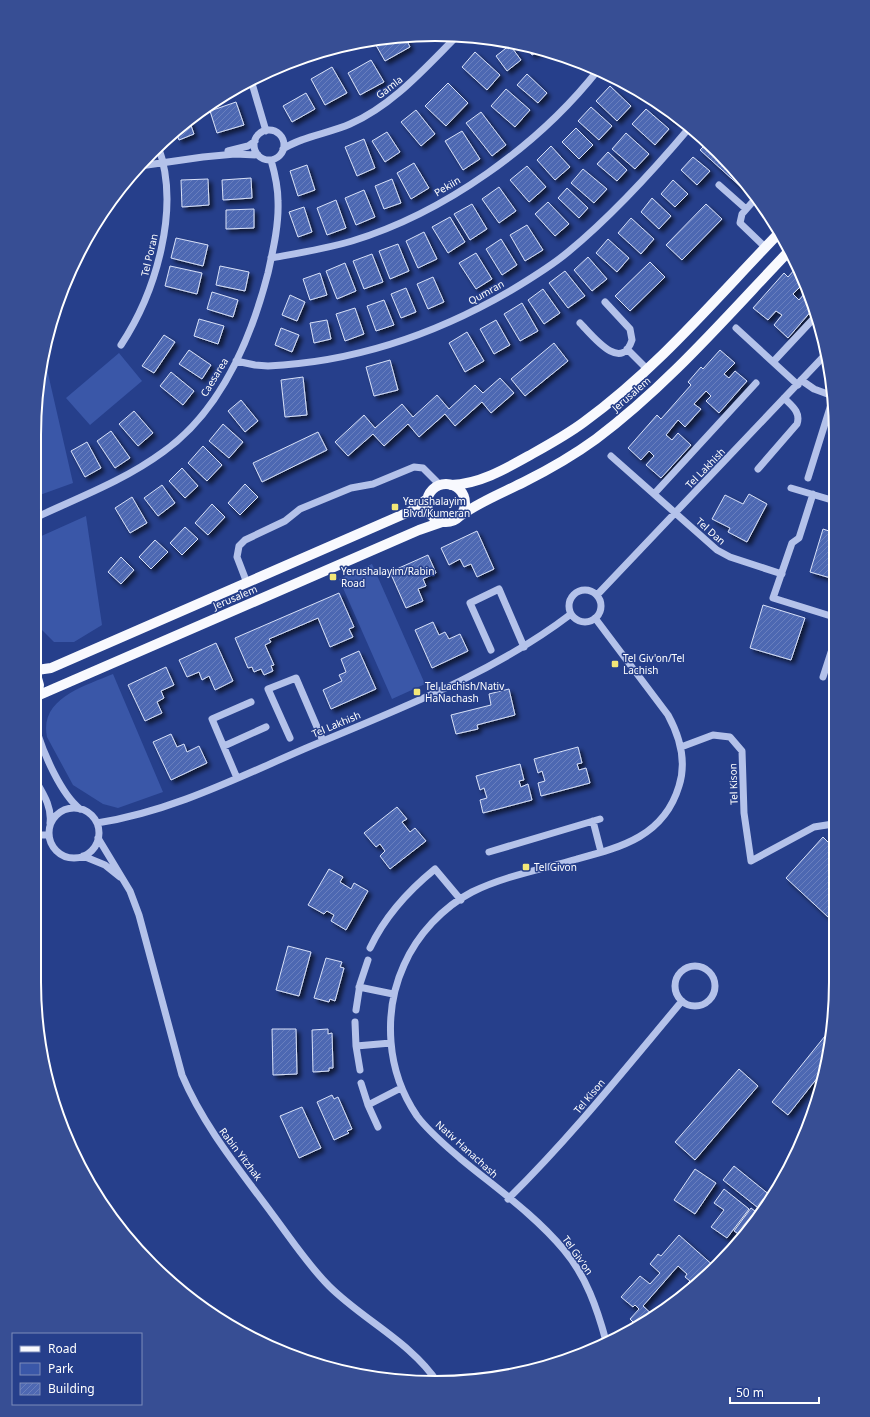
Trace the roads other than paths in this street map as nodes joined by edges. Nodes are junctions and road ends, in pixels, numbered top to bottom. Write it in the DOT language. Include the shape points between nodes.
graph roads {
  1 [pos="452,42"];
  2 [pos="594,75"];
  3 [pos="253,86"];
  4 [pos="266,131"];
  5 [pos="686,131"];
  6 [pos="318,136"];
  7 [pos="282,138"];
  8 [pos="255,141"];
  9 [pos="283,149"];
  10 [pos="160,152"];
  11 [pos="258,155"];
  12 [pos="203,157"];
  13 [pos="271,160"];
  14 [pos="164,162"];
  15 [pos="148,165"];
  16 [pos="719,185"];
  17 [pos="753,202"];
  18 [pos="746,209"];
  19 [pos="775,237"];
  20 [pos="765,247"];
  21 [pos="785,255"];
  22 [pos="271,258"];
  23 [pos="605,302"];
  24 [pos="812,320"];
  25 [pos="580,323"];
  26 [pos="736,328"];
  27 [pos="121,345"];
  28 [pos="627,349"];
  29 [pos="821,359"];
  30 [pos="236,361"];
  31 [pos="773,362"];
  32 [pos="647,369"];
  33 [pos="756,383"];
  34 [pos="799,383"];
  35 [pos="827,394"];
  36 [pos="784,398"];
  37 [pos="828,413"];
  38 [pos="611,456"];
  39 [pos="758,468"];
  40 [pos="808,478"];
  41 [pos="440,485"];
  42 [pos="451,485"];
  43 [pos="791,488"];
  44 [pos="654,494"];
  45 [pos="813,494"];
  46 [pos="427,499"];
  47 [pos="829,499"];
  48 [pos="676,513"];
  49 [pos="41,515"];
  50 [pos="460,516"];
  51 [pos="442,522"];
  52 [pos="782,574"];
  53 [pos="247,582"];
  54 [pos="597,595"];
  55 [pos="571,614"];
  56 [pos="829,615"];
  57 [pos="595,618"];
  58 [pos="524,647"];
  59 [pos="491,650"];
  60 [pos="829,658"];
  61 [pos="41,669"];
  62 [pos="823,677"];
  63 [pos="41,694"];
  64 [pos="251,702"];
  65 [pos="266,727"];
  66 [pos="290,738"];
  67 [pos="323,741"];
  68 [pos="41,742"];
  69 [pos="224,746"];
  70 [pos="681,747"];
  71 [pos="237,778"];
  72 [pos="41,791"];
  73 [pos="80,809"];
  74 [pos="97,824"];
  75 [pos="829,825"];
  76 [pos="50,831"];
  77 [pos="41,834"];
  78 [pos="98,838"];
  79 [pos="489,852"];
  80 [pos="601,852"];
  81 [pos="83,856"];
  82 [pos="123,879"];
  83 [pos="461,900"];
  84 [pos="370,948"];
  85 [pos="368,960"];
  86 [pos="359,987"];
  87 [pos="393,994"];
  88 [pos="682,1002"];
  89 [pos="356,1010"];
  90 [pos="355,1022"];
  91 [pos="391,1043"];
  92 [pos="356,1046"];
  93 [pos="360,1070"];
  94 [pos="361,1083"];
  95 [pos="401,1088"];
  96 [pos="368,1105"];
  97 [pos="378,1126"];
  98 [pos="508,1199"];
  99 [pos="605,1337"];
  100 [pos="432,1376"];
  1 -- 6 [label="street, Gamla" via="415,79 382,105 350,124"];
  2 -- 22 [label="street, Pekiin" via="565,108 507,158 445,200 390,227 353,241"];
  3 -- 4 [label="street"];
  4 -- 7 [label="street" via="276,132"];
  4 -- 8 [label="street"];
  5 -- 30 [label="street, Qumran" via="639,186 567,253 537,275 465,315 418,335 344,357 274,366"];
  6 -- 7 [label="street, Gamla"];
  6 -- 9 [label="street, Gamla"];
  7 -- 9 [label="street"];
  8 -- 11 [label="street"];
  8 -- 12 [label="street" via="243,147"];
  9 -- 13 [label="street" via="280,156"];
  10 -- 14 [label="street, Tel Poran"];
  11 -- 12 [label="street"];
  11 -- 13 [label="street"];
  12 -- 14 [label="street"];
  13 -- 22 [label="street, Caesarea" via="278,188 278,202"];
  14 -- 15 [label="street"];
  14 -- 27 [label="street, Tel Poran" via="166,216 159,258 147,298"];
  16 -- 18 [label="street"];
  17 -- 18 [label="street"];
  18 -- 20 [label="street" via="740,217 740,223"];
  19 -- 20 [label="main road, Jerusalem"];
  20 -- 32 [label="main road, Jerusalem"];
  21 -- 50 [label="main road, Jerusalem" via="676,369 595,440"];
  22 -- 30 [label="street, Caesarea" via="258,309"];
  23 -- 28 [label="street" via="631,332 632,340"];
  24 -- 31 [label="street"];
  25 -- 28 [label="street" via="608,351 619,353"];
  26 -- 31 [label="street"];
  28 -- 32 [label="street"];
  29 -- 34 [label="street, Tel Lakhish"];
  30 -- 49 [label="street, Caesarea" via="219,391 194,424 165,451 130,474"];
  31 -- 34 [label="street"];
  32 -- 42 [label="main road, Jerusalem" via="583,423 516,463 475,482"];
  33 -- 44 [label="street"];
  34 -- 35 [label="street"];
  34 -- 36 [label="street, Tel Lakhish"];
  36 -- 39 [label="street" via="797,412 797,424"];
  36 -- 48 [label="street, Tel Lakhish"];
  37 -- 40 [label="street"];
  38 -- 44 [label="street, Tel Dan"];
  41 -- 42 [label="main road"];
  41 -- 46 [label="main road"];
  41 -- 53 [label="street" via="422,468 414,467 373,484 351,488 300,509 285,521 245,540 239,546 237,557"];
  42 -- 50 [label="main road" via="457,488 464,498"];
  43 -- 45 [label="street"];
  44 -- 48 [label="street, Tel Dan"];
  45 -- 47 [label="street"];
  45 -- 52 [label="street" via="799,538 792,543"];
  46 -- 51 [label="main road" via="431,515"];
  46 -- 53 [label="main road, Jerusalem" via="411,511"];
  48 -- 52 [label="street, Tel Dan" via="722,554"];
  48 -- 54 [label="street, Tel Lakhish"];
  50 -- 51 [label="main road"];
  51 -- 63 [label="main road, Jerusalem"];
  52 -- 56 [label="street" via="774,598"];
  53 -- 61 [label="main road, Jerusalem" via="51,668"];
  54 -- 55 [label="street" via="586,589 577,592 569,602"];
  54 -- 57 [label="street" via="601,607"];
  55 -- 57 [label="street" via="581,621 588,622"];
  55 -- 58 [label="street, Tel Lakhish"];
  57 -- 70 [label="street, Nativ Hanachash" via="668,715"];
  58 -- 59 [label="street" via="499,589 470,603"];
  58 -- 67 [label="street, Tel Lakhish" via="453,684"];
  60 -- 62 [label="street"];
  64 -- 69 [label="street" via="212,719"];
  65 -- 69 [label="street"];
  66 -- 67 [label="street" via="268,689 296,678"];
  67 -- 71 [label="street, Tel Lakhish"];
  68 -- 73 [label="street" via="61,784"];
  69 -- 71 [label="street"];
  70 -- 75 [label="street, Tel Kison" via="712,735 730,737 742,751 744,813 751,861 814,827"];
  70 -- 80 [label="street, Nativ Hanachash" via="681,780 668,812 641,837 623,846"];
  71 -- 74 [label="street, Tel Lakhish" via="167,807"];
  72 -- 76 [label="street" via="51,815"];
  73 -- 74 [label="street" via="90,814"];
  73 -- 76 [label="street" via="61,811 55,816"];
  74 -- 78 [label="street"];
  76 -- 77 [label="street"];
  76 -- 81 [label="street" via="53,845 61,854"];
  78 -- 81 [label="street" via="93,849"];
  78 -- 82 [label="street, Rabin Yitzhak"];
  79 -- 80 [label="street" via="597,820"];
  80 -- 83 [label="street, Nativ Hanachash" via="506,879 472,892"];
  81 -- 82 [label="street" via="105,865"];
  82 -- 100 [label="street, Rabin Yitzhak" via="139,915 182,1075 211,1130 318,1275 344,1300 418,1358"];
  83 -- 84 [label="street" via="435,869 395,908 383,923"];
  83 -- 87 [label="street, Nativ Hanachash" via="443,912 420,936 404,964"];
  85 -- 86 [label="street"];
  86 -- 87 [label="street"];
  86 -- 89 [label="street"];
  87 -- 91 [label="street, Nativ Hanachash" via="389,1026"];
  88 -- 88 [label="street" via="696,1006 710,999 715,985 708,971 693,966 680,973 675,988"];
  88 -- 98 [label="street, Tel Kison" via="578,1125"];
  90 -- 92 [label="street"];
  91 -- 92 [label="street"];
  91 -- 95 [label="street, Nativ Hanachash" via="392,1057"];
  92 -- 93 [label="street"];
  94 -- 96 [label="street"];
  95 -- 96 [label="street"];
  95 -- 98 [label="street, Nativ Hanachash" via="417,1116 440,1141"];
  96 -- 97 [label="street"];
  98 -- 99 [label="street, Tel Giv'on" via="554,1239 575,1264 594,1302"];
}
